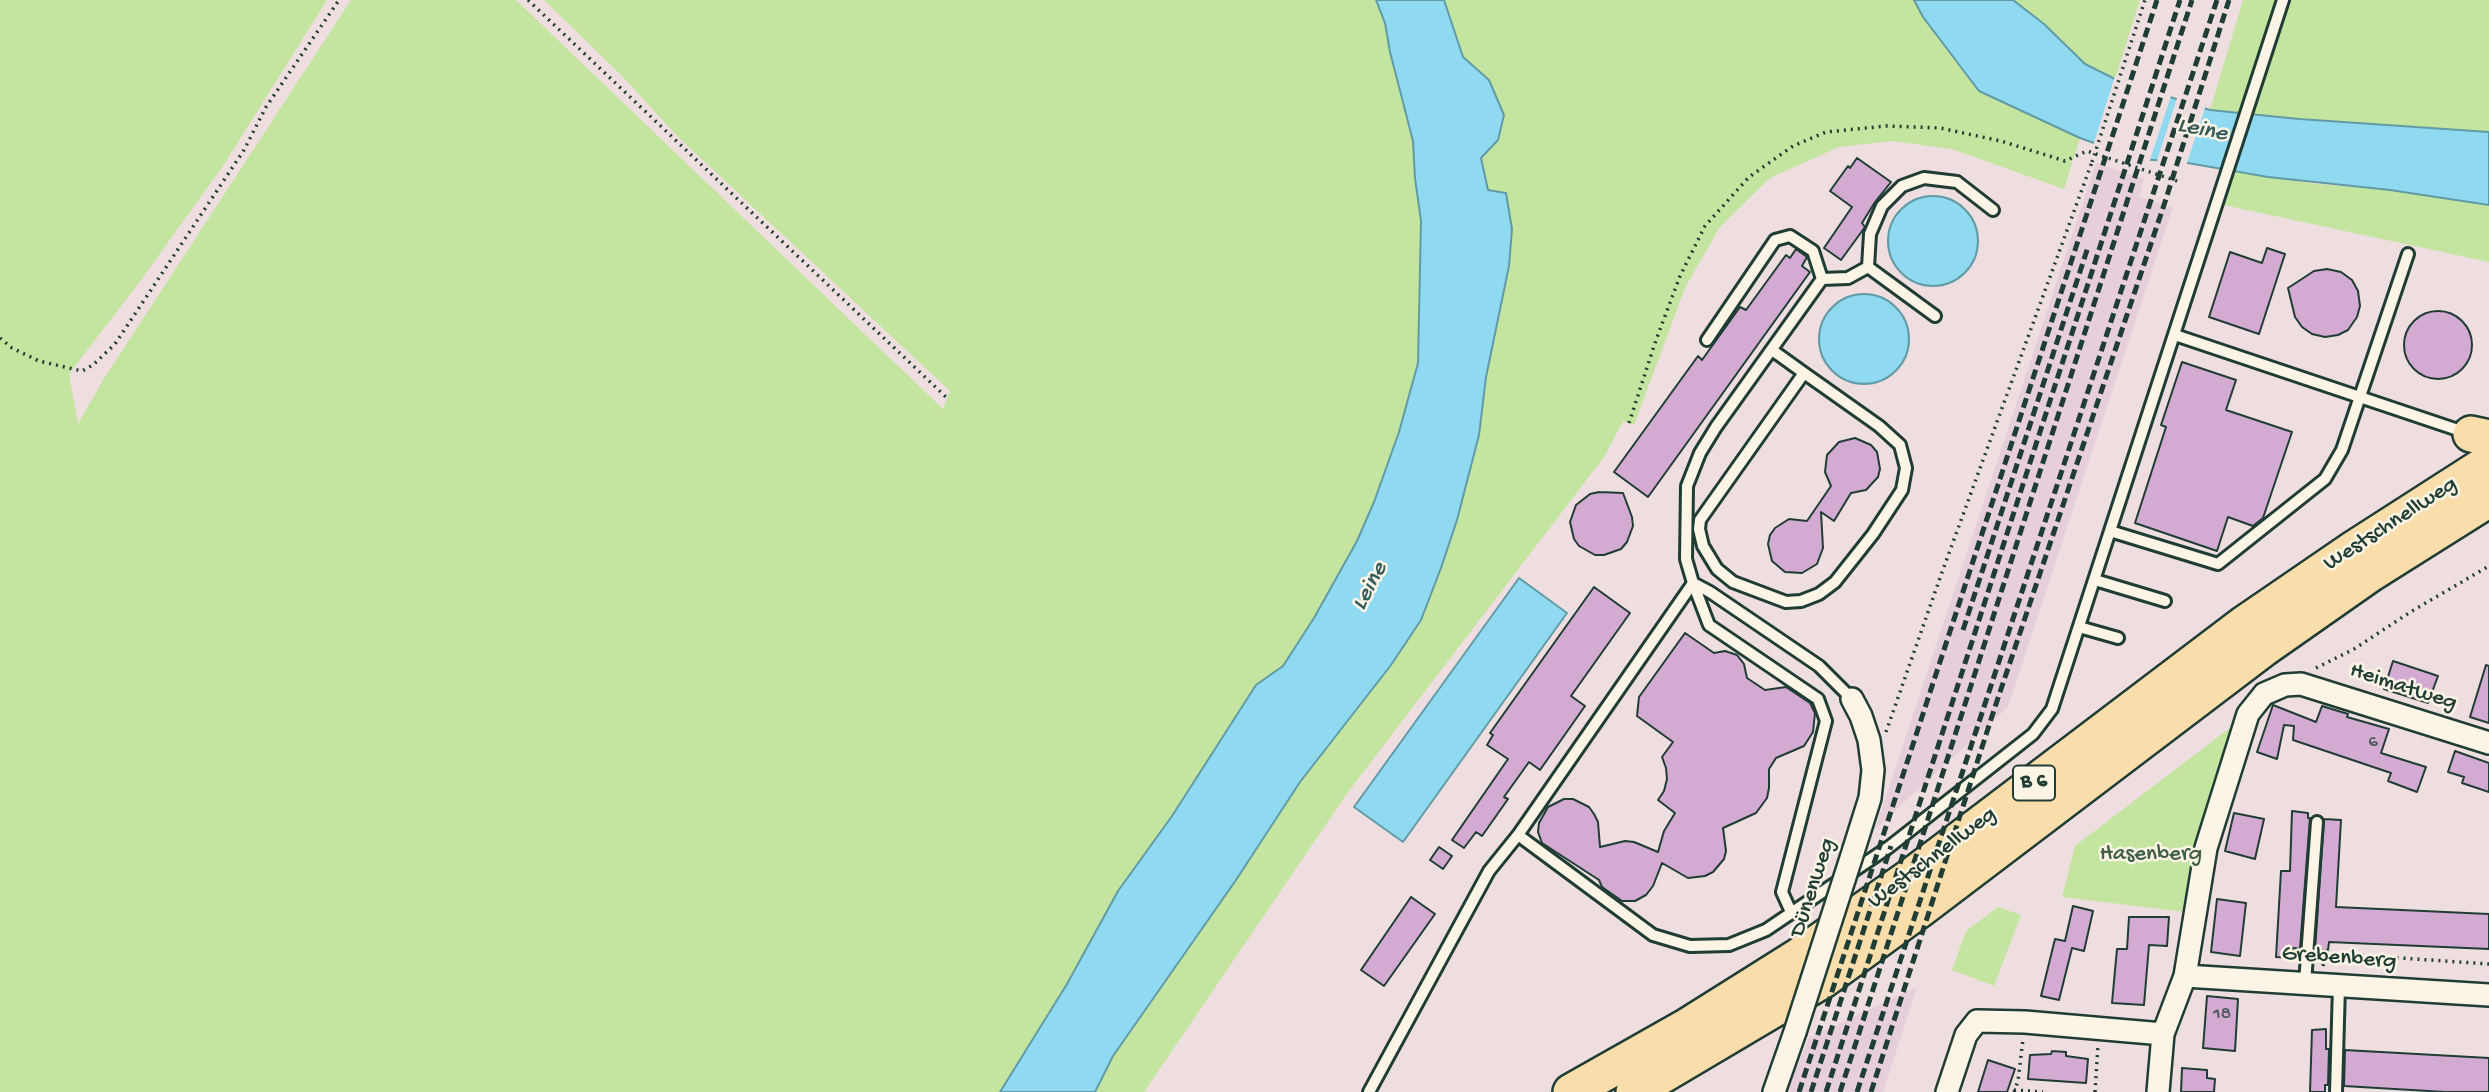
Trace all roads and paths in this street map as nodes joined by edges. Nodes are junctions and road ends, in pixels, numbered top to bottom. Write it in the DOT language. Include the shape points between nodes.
graph roads {
  1 [pos="339,0"];
  2 [pos="528,0"];
  3 [pos="2145,0"];
  4 [pos="2283,0"];
  5 [pos="2180,182"];
  6 [pos="1993,210"];
  7 [pos="2408,254"];
  8 [pos="1868,267"];
  9 [pos="1822,279"];
  10 [pos="1935,316"];
  11 [pos="2175,335"];
  12 [pos="0,338"];
  13 [pos="1707,340"];
  14 [pos="1772,349"];
  15 [pos="1804,373"];
  16 [pos="946,397"];
  17 [pos="2360,398"];
  18 [pos="1629,423"];
  19 [pos="2483,445"];
  20 [pos="2489,499"];
  21 [pos="1686,518"];
  22 [pos="1700,520"];
  23 [pos="2110,531"];
  24 [pos="2489,566"];
  25 [pos="2095,580"];
  26 [pos="1693,583"];
  27 [pos="2165,601"];
  28 [pos="2079,626"];
  29 [pos="2118,638"];
  30 [pos="2301,684"];
  31 [pos="1852,699"];
  32 [pos="2489,743"];
  33 [pos="1873,770"];
  34 [pos="2317,822"];
  35 [pos="1518,835"];
  36 [pos="1791,912"];
  37 [pos="2489,964"];
  38 [pos="2185,976"];
  39 [pos="2305,977"];
  40 [pos="2339,985"];
  41 [pos="2489,995"];
  42 [pos="2025,1022"];
  43 [pos="2100,1029"];
  44 [pos="2163,1034"];
  45 [pos="2014,1091"];
  46 [pos="1369,1092"];
  47 [pos="1571,1092"];
  48 [pos="1634,1092"];
  49 [pos="1774,1092"];
  50 [pos="1947,1092"];
  51 [pos="2043,1092"];
  52 [pos="2095,1092"];
  53 [pos="2158,1092"];
  54 [pos="2336,1092"];
  1 -- 12 [label="path" via="116,344 82,370 39,361"];
  2 -- 16 [label="path"];
  3 -- 33 [label="path, bridge" via="2092,162"];
  4 -- 11 [label="lane"];
  5 -- 18 [label="path" via="2087,151 2064,161 1940,128 1886,126 1826,132 1793,146 1749,177 1705,226 1680,276"];
  6 -- 8 [label="lane" via="1957,182 1924,178 1902,186 1882,206 1870,234"];
  7 -- 17 [label="lane"];
  8 -- 9 [label="lane" via="1848,278"];
  8 -- 10 [label="lane"];
  9 -- 13 [label="lane" via="1812,251 1790,236 1775,240"];
  9 -- 14 [label="lane"];
  11 -- 17 [label="lane"];
  11 -- 23 [label="lane"];
  14 -- 15 [label="lane"];
  14 -- 21 [label="lane" via="1700,453 1687,486"];
  15 -- 22 [label="lane"];
  15 -- 22 [label="lane" via="1900,445 1906,468 1902,490 1873,534 1835,582 1819,594 1786,602 1734,582 1717,569 1703,546"];
  17 -- 19 [label="lane"];
  17 -- 23 [label="lane" via="2342,450 2325,479 2218,565"];
  19 -- 47 [label="highway, Westschnellweg / B 6" via="2355,548 2244,624 1799,957"];
  20 -- 48 [label="highway, Westschnellweg / B 6" via="2263,649 1823,980"];
  21 -- 22 [label="lane"];
  21 -- 26 [label="lane" via="1686,559"];
  23 -- 25 [label="lane"];
  24 -- 30 [label="path" via="2314,670"];
  25 -- 27 [label="lane"];
  25 -- 28 [label="lane"];
  26 -- 31 [label="lane" via="1819,666"];
  26 -- 35 [label="lane"];
  26 -- 36 [label="lane" via="1709,625 1818,699 1826,721 1782,892"];
  28 -- 29 [label="lane"];
  28 -- 36 [label="lane" via="2052,709 2033,734 1889,848"];
  30 -- 32 [label="street, Heimatweg"];
  30 -- 38 [label="street" via="2264,694 2248,714 2206,848"];
  31 -- 33 [label="street, Dünenweg" via="1869,740"];
  33 -- 49 [label="street, Dünenweg, bridge" via="1870,798"];
  34 -- 39 [label="lane"];
  35 -- 36 [label="lane" via="1653,935 1690,946 1728,945 1766,930"];
  35 -- 46 [label="lane" via="1489,871"];
  37 -- 39 [label="path" via="2326,953 2322,972"];
  38 -- 39 [label="street, Grebenberg"];
  38 -- 44 [label="street"];
  39 -- 40 [label="street, Grebenberg"];
  40 -- 41 [label="street, Grebenberg"];
  40 -- 54 [label="lane"];
  42 -- 43 [label="street"];
  42 -- 45 [label="path"];
  42 -- 50 [label="street" via="1977,1021 1965,1035"];
  43 -- 44 [label="street"];
  43 -- 52 [label="path"];
  44 -- 53 [label="street"];
  45 -- 51 [label="path"];
}
